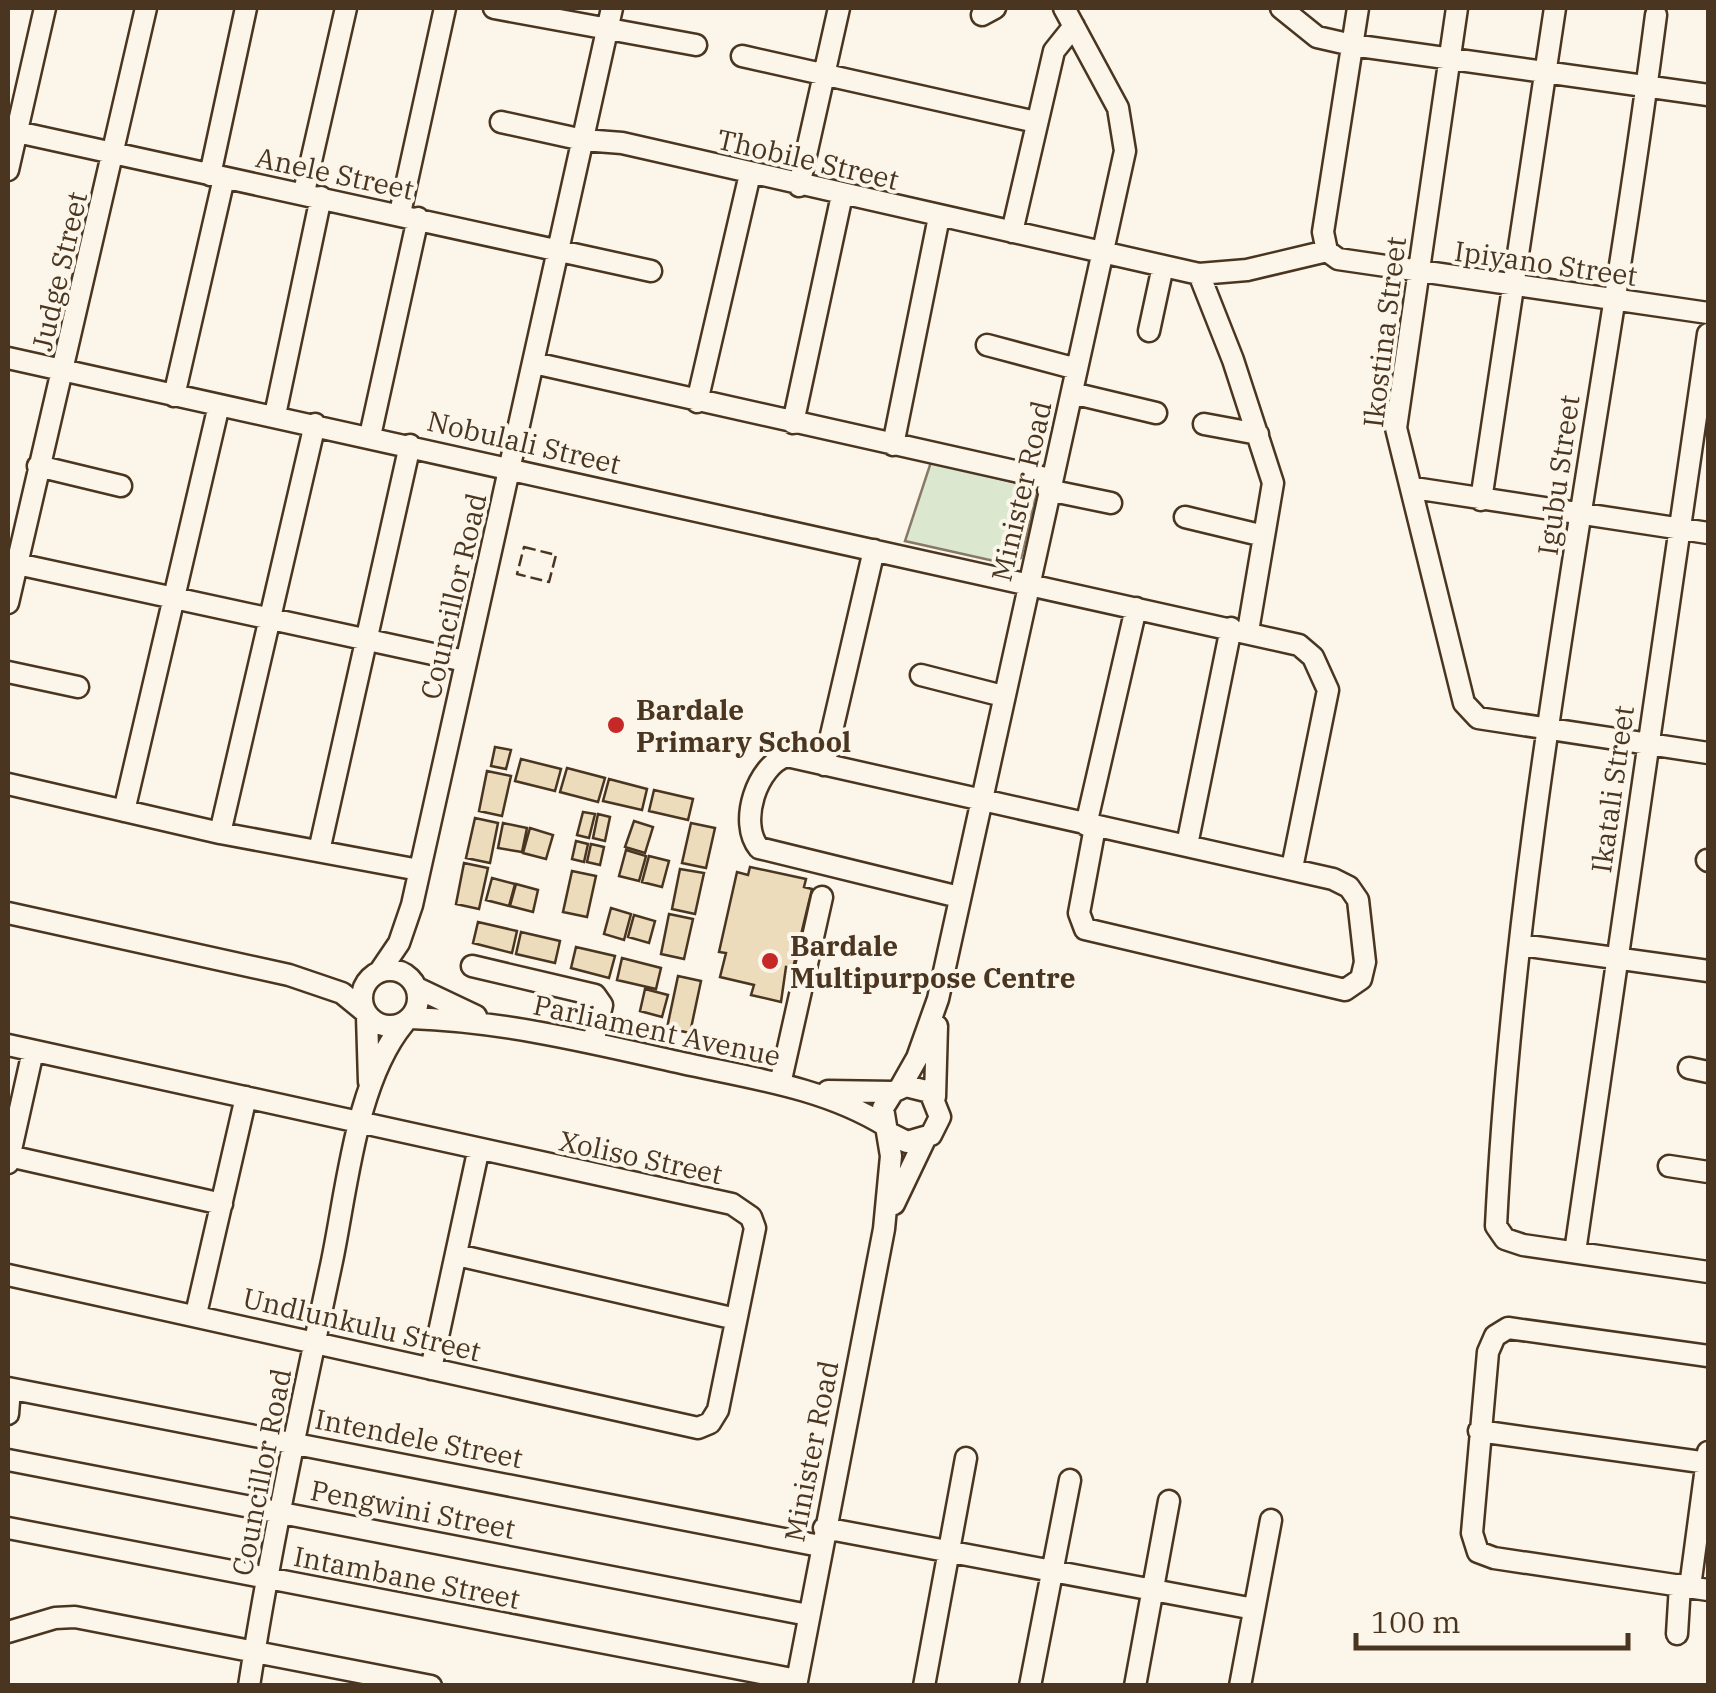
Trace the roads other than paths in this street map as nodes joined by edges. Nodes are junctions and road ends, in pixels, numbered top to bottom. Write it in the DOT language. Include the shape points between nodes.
graph roads {
  1 [pos="45,8"];
  2 [pos="146,8"];
  3 [pos="246,8"];
  4 [pos="346,8"];
  5 [pos="445,8"];
  6 [pos="494,8"];
  7 [pos="612,8"];
  8 [pos="839,8"];
  9 [pos="1280,8"];
  10 [pos="1358,8"];
  11 [pos="1457,8"];
  12 [pos="1555,8"];
  13 [pos="1656,15"];
  14 [pos="1069,17"];
  15 [pos="605,32"];
  16 [pos="1352,45"];
  17 [pos="696,46"];
  18 [pos="742,56"];
  19 [pos="1450,56"];
  20 [pos="1546,72"];
  21 [pos="824,75"];
  22 [pos="1646,87"];
  23 [pos="1708,95"];
  24 [pos="500,122"];
  25 [pos="1036,122"];
  26 [pos="12,130"];
  27 [pos="583,140"];
  28 [pos="114,154"];
  29 [pos="8,170"];
  30 [pos="750,174"];
  31 [pos="217,176"];
  32 [pos="799,186"];
  33 [pos="312,195"];
  34 [pos="842,196"];
  35 [pos="409,216"];
  36 [pos="939,217"];
  37 [pos="1012,232"];
  38 [pos="557,250"];
  39 [pos="1326,251"];
  40 [pos="1103,254"];
  41 [pos="1163,266"];
  42 [pos="651,271"];
  43 [pos="1418,273"];
  44 [pos="1198,274"];
  45 [pos="1512,286"];
  46 [pos="1612,300"];
  47 [pos="1708,313"];
  48 [pos="1149,332"];
  49 [pos="1708,334"];
  50 [pos="987,345"];
  51 [pos="8,358"];
  52 [pos="534,363"];
  53 [pos="1077,369"];
  54 [pos="65,371"];
  55 [pos="1072,393"];
  56 [pos="174,396"];
  57 [pos="696,402"];
  58 [pos="219,405"];
  59 [pos="1156,412"];
  60 [pos="275,415"];
  61 [pos="792,423"];
  62 [pos="315,424"];
  63 [pos="1204,424"];
  64 [pos="1258,434"];
  65 [pos="370,436"];
  66 [pos="410,445"];
  67 [pos="893,445"];
  68 [pos="38,466"];
  69 [pos="512,467"];
  70 [pos="1049,484"];
  71 [pos="121,486"];
  72 [pos="1414,488"];
  73 [pos="1480,500"];
  74 [pos="1112,503"];
  75 [pos="1580,514"];
  76 [pos="1185,518"];
  77 [pos="1678,528"];
  78 [pos="1708,533"];
  79 [pos="1264,536"];
  80 [pos="874,550"];
  81 [pos="12,563"];
  82 [pos="1027,583"];
  83 [pos="173,599"];
  84 [pos="8,603"];
  85 [pos="1136,608"];
  86 [pos="269,620"];
  87 [pos="1240,630"];
  88 [pos="366,641"];
  89 [pos="465,661"];
  90 [pos="8,672"];
  91 [pos="920,675"];
  92 [pos="78,687"];
  93 [pos="1003,696"];
  94 [pos="1550,730"];
  95 [pos="1647,744"];
  96 [pos="1708,753"];
  97 [pos="824,764"];
  98 [pos="8,784"];
  99 [pos="981,802"];
  100 [pos="124,811"];
  101 [pos="1091,826"];
  102 [pos="220,833"];
  103 [pos="1186,846"];
  104 [pos="319,852"];
  105 [pos="1292,868"];
  106 [pos="419,870"];
  107 [pos="822,897"];
  108 [pos="959,897"];
  109 [pos="412,904"];
  110 [pos="8,914"];
  111 [pos="1522,944"];
  112 [pos="1615,958"];
  113 [pos="472,966"];
  114 [pos="1708,971"];
  115 [pos="376,974"];
  116 [pos="288,975"];
  117 [pos="414,983"];
  118 [pos="938,999"];
  119 [pos="366,1013"];
  120 [pos="407,1020"];
  121 [pos="501,1026"];
  122 [pos="593,1043"];
  123 [pos="8,1045"];
  124 [pos="32,1051"];
  125 [pos="780,1084"];
  126 [pos="801,1089"];
  127 [pos="896,1090"];
  128 [pos="368,1094"];
  129 [pos="246,1097"];
  130 [pos="934,1097"];
  131 [pos="362,1122"];
  132 [pos="888,1130"];
  133 [pos="925,1140"];
  134 [pos="478,1152"];
  135 [pos="8,1160"];
  136 [pos="1669,1166"];
  137 [pos="1708,1172"];
  138 [pos="222,1204"];
  139 [pos="884,1229"];
  140 [pos="1575,1252"];
  141 [pos="457,1256"];
  142 [pos="1708,1272"];
  143 [pos="8,1275"];
  144 [pos="196,1314"];
  145 [pos="736,1319"];
  146 [pos="314,1343"];
  147 [pos="1708,1356"];
  148 [pos="431,1369"];
  149 [pos="9,1389"];
  150 [pos="8,1414"];
  151 [pos="704,1426"];
  152 [pos="1480,1431"];
  153 [pos="292,1442"];
  154 [pos="966,1458"];
  155 [pos="1708,1459"];
  156 [pos="8,1460"];
  157 [pos="1070,1480"];
  158 [pos="1169,1501"];
  159 [pos="279,1512"];
  160 [pos="1271,1520"];
  161 [pos="8,1528"];
  162 [pos="822,1536"];
  163 [pos="948,1554"];
  164 [pos="1051,1574"];
  165 [pos="268,1578"];
  166 [pos="1693,1587"];
  167 [pos="1152,1592"];
  168 [pos="1254,1610"];
  169 [pos="808,1615"];
  170 [pos="8,1632"];
  171 [pos="1676,1634"];
  172 [pos="254,1652"];
  173 [pos="797,1683"];
  174 [pos="249,1686"];
  175 [pos="431,1686"];
  176 [pos="924,1686"];
  177 [pos="1030,1686"];
  178 [pos="1135,1686"];
  179 [pos="1240,1686"];
  1 -- 26 [label="street"];
  2 -- 28 [label="street, Judge Street"];
  3 -- 31 [label="street"];
  4 -- 33 [label="street"];
  5 -- 35 [label="street"];
  6 -- 15 [label="street"];
  7 -- 15 [label="street, Councillor Road"];
  8 -- 21 [label="street"];
  9 -- 16 [label="street" via="1317,37"];
  10 -- 16 [label="street"];
  11 -- 19 [label="street, Ikostina Street"];
  12 -- 20 [label="street"];
  13 -- 22 [label="street, Igubu Street"];
  14 -- 25 [label="street"];
  14 -- 40 [label="street, Minister Road" via="1125,129"];
  15 -- 17 [label="street"];
  15 -- 27 [label="street, Councillor Road"];
  16 -- 19 [label="street"];
  16 -- 39 [label="street" via="1323,232"];
  18 -- 21 [label="street"];
  19 -- 20 [label="street"];
  19 -- 43 [label="street, Ikostina Street"];
  20 -- 22 [label="street"];
  20 -- 45 [label="street"];
  21 -- 25 [label="street"];
  21 -- 32 [label="street"];
  22 -- 23 [label="street"];
  22 -- 46 [label="street, Igubu Street"];
  24 -- 27 [label="street, Thobile Street"];
  25 -- 37 [label="street"];
  26 -- 28 [label="street, Anele Street"];
  26 -- 29 [label="street"];
  27 -- 30 [label="street, Thobile Street"];
  27 -- 38 [label="street, Councillor Road"];
  28 -- 31 [label="street, Anele Street"];
  28 -- 54 [label="street, Judge Street"];
  30 -- 32 [label="street, Thobile Street"];
  30 -- 57 [label="street"];
  31 -- 33 [label="street, Anele Street"];
  31 -- 56 [label="street"];
  32 -- 34 [label="street, Thobile Street"];
  33 -- 35 [label="street, Anele Street"];
  33 -- 60 [label="street"];
  34 -- 36 [label="street, Thobile Street"];
  34 -- 61 [label="street"];
  35 -- 38 [label="street, Anele Street"];
  35 -- 65 [label="street"];
  36 -- 37 [label="street, Thobile Street"];
  36 -- 67 [label="street"];
  37 -- 40 [label="street, Thobile Street"];
  38 -- 42 [label="street, Anele Street"];
  38 -- 52 [label="street, Councillor Road"];
  39 -- 43 [label="street, Ipiyano Street"];
  39 -- 44 [label="street, Thobile Street"];
  40 -- 41 [label="street, Thobile Street"];
  40 -- 53 [label="street, Minister Road"];
  41 -- 44 [label="street, Thobile Street"];
  41 -- 48 [label="street"];
  43 -- 45 [label="street, Ipiyano Street"];
  43 -- 72 [label="street, Ikostina Street" via="1396,428"];
  44 -- 64 [label="street"];
  45 -- 46 [label="street, Ipiyano Street"];
  45 -- 73 [label="street"];
  46 -- 47 [label="street, Ipiyano Street"];
  46 -- 75 [label="street, Igubu Street"];
  49 -- 77 [label="street, Ikatali Street"];
  50 -- 53 [label="street"];
  51 -- 54 [label="street, Nobulali Street"];
  52 -- 57 [label="street"];
  52 -- 69 [label="street, Councillor Road"];
  53 -- 55 [label="street, Minister Road"];
  54 -- 56 [label="street, Nobulali Street"];
  54 -- 68 [label="street, Judge Street"];
  55 -- 59 [label="street"];
  55 -- 70 [label="street, Minister Road"];
  56 -- 58 [label="street, Nobulali Street"];
  57 -- 61 [label="street"];
  58 -- 60 [label="street, Nobulali Street"];
  58 -- 83 [label="street"];
  60 -- 62 [label="street, Nobulali Street"];
  61 -- 67 [label="street"];
  62 -- 65 [label="street, Nobulali Street"];
  62 -- 86 [label="street"];
  63 -- 64 [label="street"];
  64 -- 79 [label="street" via="1273,484"];
  65 -- 66 [label="street, Nobulali Street"];
  66 -- 69 [label="street, Nobulali Street"];
  66 -- 88 [label="street"];
  67 -- 70 [label="street"];
  68 -- 71 [label="street"];
  68 -- 81 [label="street, Judge Street"];
  69 -- 80 [label="street, Nobulali Street"];
  69 -- 89 [label="street, Councillor Road"];
  70 -- 74 [label="street"];
  70 -- 82 [label="street, Minister Road"];
  72 -- 73 [label="street"];
  72 -- 94 [label="street, Ikostina Street" via="1464,704 1472,715"];
  73 -- 75 [label="street"];
  75 -- 77 [label="street"];
  75 -- 94 [label="street, Igubu Street"];
  76 -- 79 [label="street"];
  77 -- 78 [label="street"];
  77 -- 95 [label="street, Ikatali Street"];
  79 -- 87 [label="street"];
  80 -- 82 [label="street, Nobulali Street"];
  80 -- 97 [label="street"];
  81 -- 83 [label="street"];
  81 -- 84 [label="street, Judge Street"];
  82 -- 85 [label="street, Nobulali Street"];
  82 -- 93 [label="street, Minister Road"];
  83 -- 86 [label="street"];
  83 -- 100 [label="street"];
  85 -- 87 [label="street, Nobulali Street"];
  85 -- 101 [label="street"];
  86 -- 88 [label="street"];
  86 -- 102 [label="street"];
  87 -- 103 [label="street"];
  87 -- 105 [label="street, Nobulali Street" via="1308,651 1328,690"];
  88 -- 89 [label="street"];
  88 -- 104 [label="street"];
  89 -- 106 [label="street, Councillor Road"];
  90 -- 92 [label="street"];
  91 -- 93 [label="street"];
  93 -- 99 [label="street, Minister Road"];
  94 -- 95 [label="street"];
  94 -- 111 [label="street, Igubu Street"];
  95 -- 96 [label="street"];
  95 -- 112 [label="street, Ikatali Street"];
  97 -- 99 [label="street"];
  97 -- 108 [label="street" via="787,756 767,766 750,825 759,848"];
  98 -- 100 [label="street"];
  99 -- 101 [label="street"];
  99 -- 108 [label="street, Minister Road"];
  100 -- 102 [label="street"];
  101 -- 103 [label="street"];
  101 -- 105 [label="street" via="1079,913 1086,929 1345,990 1364,972 1358,900 1342,883"];
  102 -- 104 [label="street"];
  103 -- 105 [label="street"];
  104 -- 106 [label="street"];
  106 -- 109 [label="street, Councillor Road"];
  107 -- 125 [label="street"];
  108 -- 118 [label="street, Minister Road"];
  109 -- 115 [label="street, Councillor Road" via="398,943"];
  109 -- 117 [label="street, Councillor Road"];
  110 -- 116 [label="street"];
  111 -- 112 [label="street"];
  111 -- 140 [label="street, Igubu Street" via="1502,1099 1496,1226 1505,1239 1522,1245"];
  112 -- 114 [label="street"];
  112 -- 140 [label="street, Ikatali Street"];
  113 -- 122 [label="street" via="595,995 602,1005"];
  115 -- 116 [label="street"];
  115 -- 117 [label="street" via="397,970"];
  115 -- 119 [label="street" via="362,992"];
  116 -- 119 [label="street" via="342,993"];
  117 -- 120 [label="street" via="418,1004"];
  117 -- 121 [label="street, Parliament Avenue"];
  118 -- 127 [label="street, Minister Road" via="917,1058"];
  118 -- 130 [label="street, Minister Road"];
  119 -- 120 [label="street" via="380,1025"];
  119 -- 128 [label="street, Councillor Road"];
  120 -- 121 [label="street, Parliament Avenue"];
  120 -- 128 [label="street, Councillor Road"];
  121 -- 122 [label="street, Parliament Avenue"];
  122 -- 125 [label="street, Parliament Avenue"];
  123 -- 124 [label="street, Xoliso Street"];
  124 -- 129 [label="street, Xoliso Street"];
  124 -- 135 [label="street"];
  125 -- 126 [label="street, Parliament Avenue"];
  126 -- 127 [label="street, Parliament Avenue"];
  126 -- 132 [label="street, Parliament Avenue" via="854,1108"];
  127 -- 130 [label="street" via="919,1086"];
  127 -- 132 [label="street" via="884,1108"];
  128 -- 131 [label="street, Councillor Road"];
  129 -- 131 [label="street, Xoliso Street"];
  129 -- 138 [label="street"];
  130 -- 133 [label="street" via="938,1124"];
  131 -- 134 [label="street, Xoliso Street"];
  131 -- 146 [label="street, Councillor Road"];
  132 -- 133 [label="street" via="907,1142"];
  132 -- 139 [label="street, Minister Road"];
  133 -- 139 [label="street, Minister Road"];
  134 -- 141 [label="street"];
  134 -- 145 [label="street, Xoliso Street" via="743,1209 755,1228"];
  135 -- 138 [label="street"];
  136 -- 137 [label="street"];
  138 -- 144 [label="street"];
  139 -- 162 [label="street, Minister Road"];
  140 -- 142 [label="street"];
  141 -- 145 [label="street"];
  141 -- 148 [label="street"];
  143 -- 144 [label="street, Undlunkulu Street"];
  144 -- 146 [label="street, Undlunkulu Street"];
  145 -- 151 [label="street, Xoliso Street" via="718,1410"];
  146 -- 148 [label="street, Undlunkulu Street"];
  146 -- 153 [label="street, Councillor Road"];
  147 -- 152 [label="street" via="1508,1328 1488,1352"];
  148 -- 151 [label="street, Undlunkulu Street"];
  149 -- 150 [label="street"];
  149 -- 153 [label="street, Intendele Street"];
  152 -- 155 [label="street"];
  152 -- 166 [label="street" via="1472,1534 1478,1552"];
  153 -- 159 [label="street, Councillor Road"];
  153 -- 162 [label="street, Intendele Street"];
  154 -- 163 [label="street"];
  155 -- 166 [label="street"];
  156 -- 159 [label="street, Pengwini Street"];
  157 -- 164 [label="street"];
  158 -- 167 [label="street"];
  159 -- 165 [label="street, Councillor Road"];
  159 -- 169 [label="street, Pengwini Street"];
  160 -- 168 [label="street"];
  161 -- 165 [label="street, Intambane Street"];
  162 -- 163 [label="street, Intendele Street"];
  162 -- 169 [label="street, Minister Road"];
  163 -- 164 [label="street, Intendele Street"];
  163 -- 176 [label="street"];
  164 -- 167 [label="street, Intendele Street"];
  164 -- 177 [label="street"];
  165 -- 172 [label="street, Councillor Road"];
  165 -- 173 [label="street, Intambane Street"];
  166 -- 171 [label="street"];
  167 -- 168 [label="street, Intendele Street"];
  167 -- 178 [label="street"];
  168 -- 179 [label="street"];
  169 -- 173 [label="street, Minister Road"];
  170 -- 172 [label="street" via="75,1618"];
  172 -- 174 [label="street, Councillor Road"];
  172 -- 175 [label="street"];
}
